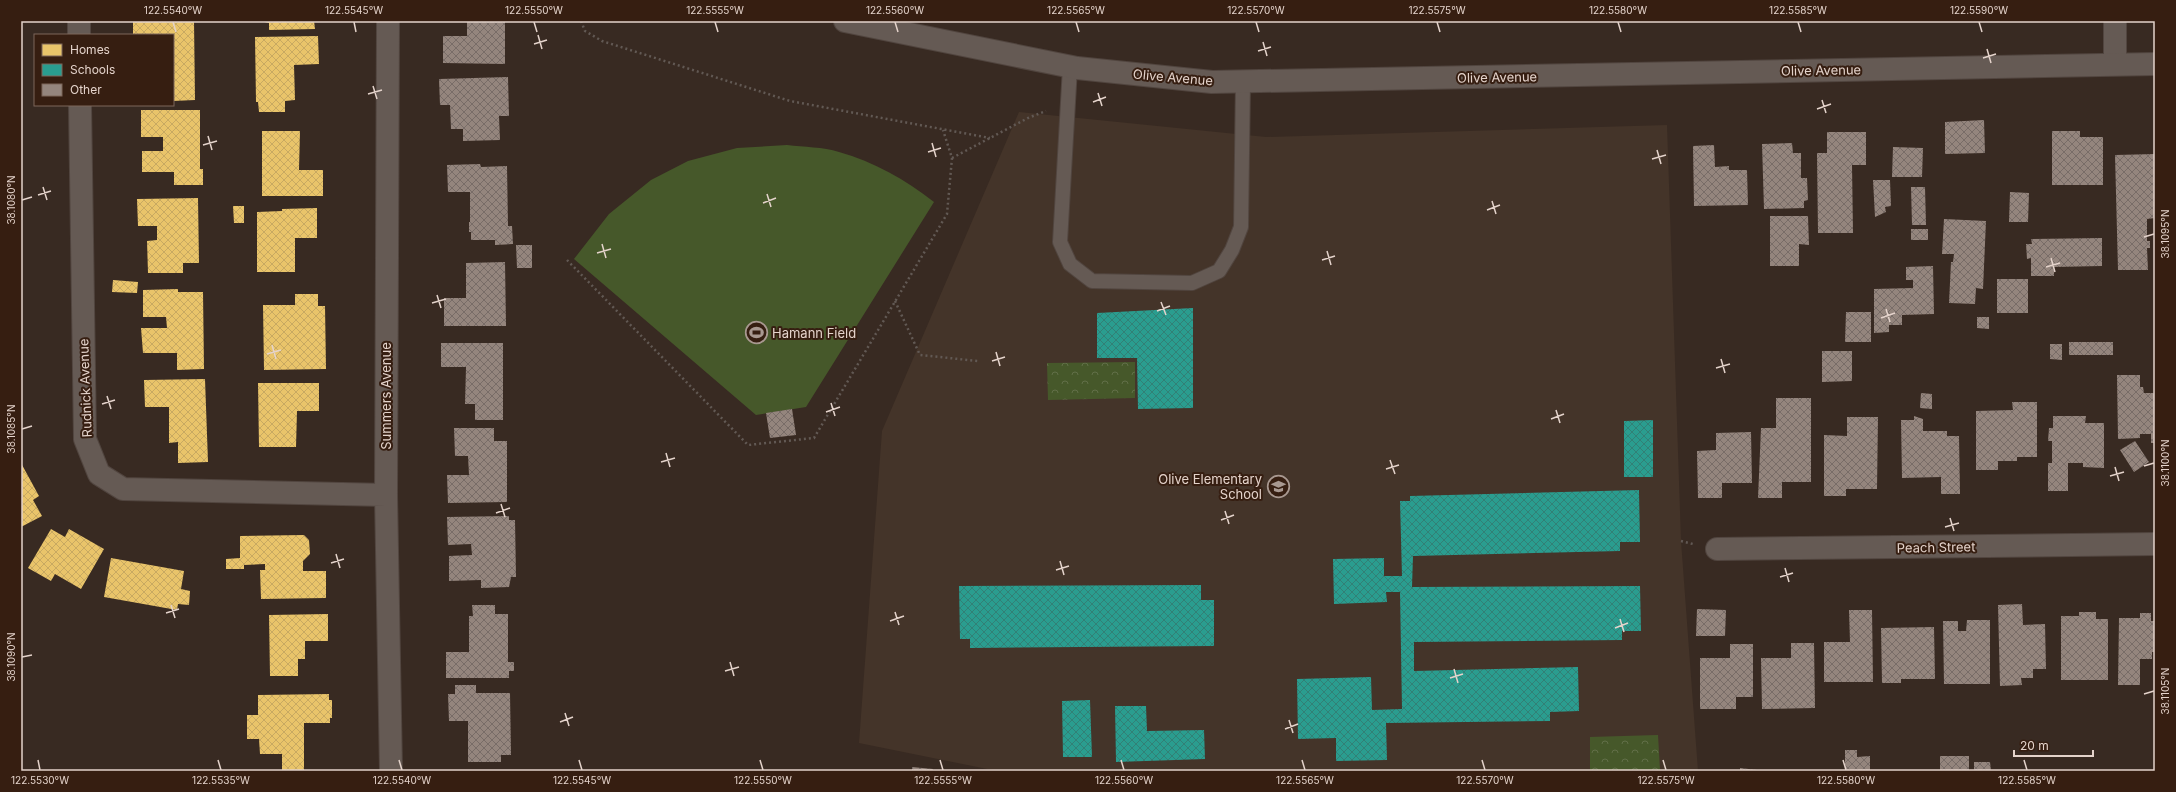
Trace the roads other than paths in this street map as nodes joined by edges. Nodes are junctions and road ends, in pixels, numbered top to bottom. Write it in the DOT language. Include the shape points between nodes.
graph roads {
  1 [pos="79,21"];
  2 [pos="388,21"];
  3 [pos="844,21"];
  4 [pos="2115,21"];
  5 [pos="79,34"];
  6 [pos="2115,64"];
  7 [pos="2155,64"];
  8 [pos="1070,67"];
  9 [pos="1243,81"];
  10 [pos="80,106"];
  11 [pos="386,494"];
  12 [pos="2155,544"];
  13 [pos="1717,549"];
  14 [pos="391,771"];
  1 -- 5 [label="street"];
  2 -- 11 [label="street, Summers Avenue"];
  3 -- 8 [label="street, Olive Avenue"];
  4 -- 6 [label="street"];
  6 -- 7 [label="street, Olive Avenue"];
  6 -- 9 [label="street, Olive Avenue"];
  8 -- 9 [label="street, Olive Avenue" via="1212,82"];
  8 -- 9 [label="lane" via="1060,242 1070,264 1092,281 1192,283 1219,271 1232,250 1240,227"];
  10 -- 11 [label="street, Rudnick Avenue" via="85,440 99,474 123,489"];
  11 -- 14 [label="street, Summers Avenue"];
  12 -- 13 [label="street, Peach Street"];
}
